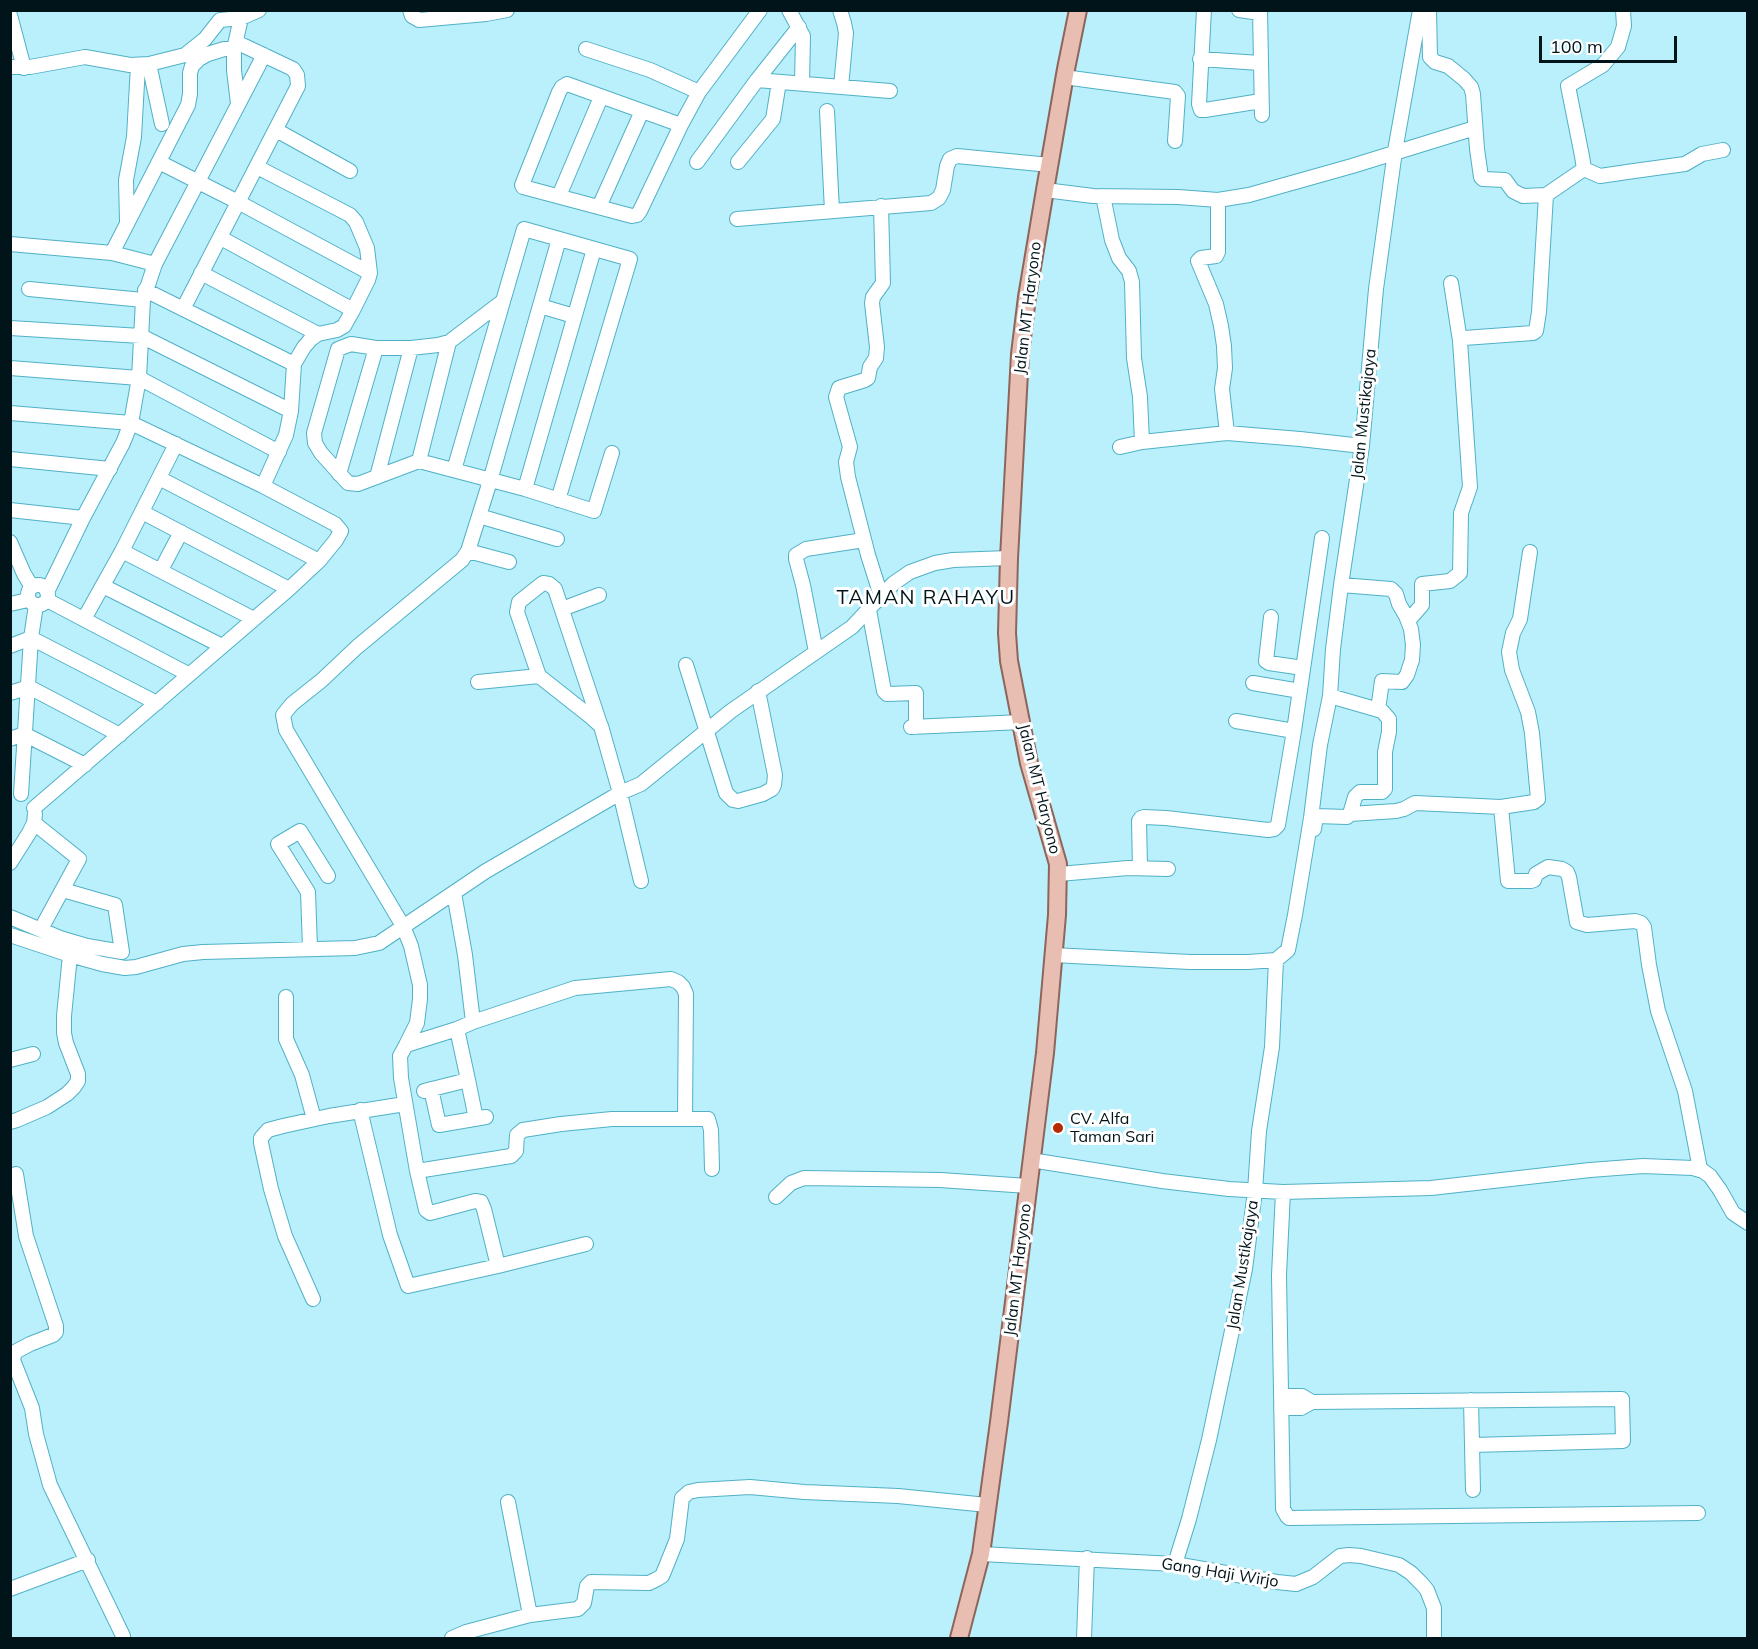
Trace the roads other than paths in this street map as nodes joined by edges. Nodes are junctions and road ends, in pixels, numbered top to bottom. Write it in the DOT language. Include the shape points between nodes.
graph roads {
  1 [pos="259,10"];
  2 [pos="410,10"];
  3 [pos="416,10"];
  4 [pos="434,10"];
  5 [pos="507,10"];
  6 [pos="789,10"];
  7 [pos="840,10"];
  8 [pos="1078,10"];
  9 [pos="1204,10"];
  10 [pos="1239,10"];
  11 [pos="1420,10"];
  12 [pos="1429,10"];
  13 [pos="1623,10"];
  14 [pos="1260,12"];
  15 [pos="754,13"];
  16 [pos="10,15"];
  17 [pos="220,15"];
  18 [pos="241,18"];
  19 [pos="799,27"];
  20 [pos="235,46"];
  21 [pos="586,48"];
  22 [pos="264,55"];
  23 [pos="1200,59"];
  24 [pos="1260,63"];
  25 [pos="144,64"];
  26 [pos="17,68"];
  27 [pos="1064,77"];
  28 [pos="757,80"];
  29 [pos="779,82"];
  30 [pos="802,83"];
  31 [pos="841,87"];
  32 [pos="890,91"];
  33 [pos="699,93"];
  34 [pos="601,97"];
  35 [pos="1261,101"];
  36 [pos="238,104"];
  37 [pos="642,111"];
  38 [pos="827,111"];
  39 [pos="1263,115"];
  40 [pos="162,124"];
  41 [pos="681,125"];
  42 [pos="1475,128"];
  43 [pos="276,130"];
  44 [pos="1175,141"];
  45 [pos="1723,150"];
  46 [pos="1395,151"];
  47 [pos="159,162"];
  48 [pos="697,162"];
  49 [pos="738,162"];
  50 [pos="1050,165"];
  51 [pos="257,166"];
  52 [pos="1584,169"];
  53 [pos="350,171"];
  54 [pos="199,182"];
  55 [pos="1045,190"];
  56 [pos="1546,195"];
  57 [pos="559,196"];
  58 [pos="1103,196"];
  59 [pos="1218,200"];
  60 [pos="238,202"];
  61 [pos="881,206"];
  62 [pos="599,207"];
  63 [pos="832,211"];
  64 [pos="737,219"];
  65 [pos="127,223"];
  66 [pos="221,238"];
  67 [pos="559,239"];
  68 [pos="10,244"];
  69 [pos="594,249"];
  70 [pos="111,253"];
  71 [pos="155,264"];
  72 [pos="201,273"];
  73 [pos="370,273"];
  74 [pos="1451,282"];
  75 [pos="29,289"];
  76 [pos="144,295"];
  77 [pos="502,301"];
  78 [pos="540,306"];
  79 [pos="183,309"];
  80 [pos="353,310"];
  81 [pos="574,316"];
  82 [pos="10,328"];
  83 [pos="318,334"];
  84 [pos="141,336"];
  85 [pos="1460,341"];
  86 [pos="449,342"];
  87 [pos="376,348"];
  88 [pos="411,348"];
  89 [pos="294,364"];
  90 [pos="10,368"];
  91 [pos="139,378"];
  92 [pos="291,411"];
  93 [pos="10,413"];
  94 [pos="131,423"];
  95 [pos="1227,433"];
  96 [pos="1142,442"];
  97 [pos="176,444"];
  98 [pos="1362,446"];
  99 [pos="1120,447"];
  100 [pos="279,452"];
  101 [pos="612,453"];
  102 [pos="10,459"];
  103 [pos="419,461"];
  104 [pos="110,469"];
  105 [pos="454,470"];
  106 [pos="339,474"];
  107 [pos="377,477"];
  108 [pos="159,478"];
  109 [pos="490,481"];
  110 [pos="263,486"];
  111 [pos="525,489"];
  112 [pos="558,500"];
  113 [pos="10,510"];
  114 [pos="142,512"];
  115 [pos="479,516"];
  116 [pos="83,518"];
  117 [pos="181,532"];
  118 [pos="1322,538"];
  119 [pos="557,539"];
  120 [pos="864,540"];
  121 [pos="10,542"];
  122 [pos="122,551"];
  123 [pos="468,551"];
  124 [pos="1530,552"];
  125 [pos="1009,558"];
  126 [pos="319,561"];
  127 [pos="508,562"];
  128 [pos="160,570"];
  129 [pos="1341,585"];
  130 [pos="103,586"];
  131 [pos="290,589"];
  132 [pos="599,595"];
  133 [pos="881,596"];
  134 [pos="38,597"];
  135 [pos="10,604"];
  136 [pos="561,609"];
  137 [pos="869,610"];
  138 [pos="1271,616"];
  139 [pos="254,618"];
  140 [pos="84,619"];
  141 [pos="1408,621"];
  142 [pos="31,638"];
  143 [pos="10,646"];
  144 [pos="222,646"];
  145 [pos="816,652"];
  146 [pos="686,665"];
  147 [pos="1303,668"];
  148 [pos="188,675"];
  149 [pos="538,676"];
  150 [pos="478,682"];
  151 [pos="1253,683"];
  152 [pos="29,687"];
  153 [pos="758,690"];
  154 [pos="1300,691"];
  155 [pos="10,693"];
  156 [pos="1330,696"];
  157 [pos="157,703"];
  158 [pos="1378,710"];
  159 [pos="1022,722"];
  160 [pos="1236,722"];
  161 [pos="601,726"];
  162 [pos="706,729"];
  163 [pos="1294,731"];
  164 [pos="24,734"];
  165 [pos="120,735"];
  166 [pos="10,739"];
  167 [pos="85,765"];
  168 [pos="620,793"];
  169 [pos="16,796"];
  170 [pos="1501,807"];
  171 [pos="34,808"];
  172 [pos="1350,814"];
  173 [pos="34,823"];
  174 [pos="10,863"];
  175 [pos="1140,868"];
  176 [pos="1168,869"];
  177 [pos="1059,874"];
  178 [pos="328,876"];
  179 [pos="641,881"];
  180 [pos="63,890"];
  181 [pos="454,893"];
  182 [pos="10,917"];
  183 [pos="403,926"];
  184 [pos="41,928"];
  185 [pos="10,935"];
  186 [pos="310,948"];
  187 [pos="70,955"];
  188 [pos="1053,955"];
  189 [pos="1280,957"];
  190 [pos="286,997"];
  191 [pos="473,1022"];
  192 [pos="458,1029"];
  193 [pos="406,1046"];
  194 [pos="33,1054"];
  195 [pos="10,1060"];
  196 [pos="468,1080"];
  197 [pos="405,1104"];
  198 [pos="360,1110"];
  199 [pos="314,1119"];
  200 [pos="685,1119"];
  201 [pos="11,1121"];
  202 [pos="1031,1160"];
  203 [pos="712,1169"];
  204 [pos="1700,1169"];
  205 [pos="12,1171"];
  206 [pos="417,1171"];
  207 [pos="1028,1185"];
  208 [pos="1255,1191"];
  209 [pos="1283,1192"];
  210 [pos="776,1197"];
  211 [pos="1748,1223"];
  212 [pos="586,1244"];
  213 [pos="498,1266"];
  214 [pos="313,1299"];
  215 [pos="1471,1401"];
  216 [pos="1281,1402"];
  217 [pos="1472,1444"];
  218 [pos="1473,1490"];
  219 [pos="508,1502"];
  220 [pos="987,1505"];
  221 [pos="1698,1513"];
  222 [pos="981,1554"];
  223 [pos="1087,1558"];
  224 [pos="88,1560"];
  225 [pos="1175,1564"];
  226 [pos="10,1589"];
  227 [pos="530,1615"];
  228 [pos="123,1635"];
  229 [pos="452,1638"];
  230 [pos="959,1638"];
  231 [pos="1084,1638"];
  232 [pos="1434,1638"];
  1 -- 18 [label="street"];
  2 -- 5 [label="street" via="419,20"];
  3 -- 4 [label="street"];
  6 -- 19 [label="street"];
  7 -- 31 [label="street" via="846,33"];
  8 -- 27 [label="main road, Jalan MT Haryono"];
  9 -- 23 [label="street"];
  10 -- 14 [label="street"];
  11 -- 46 [label="street, Jalan Mustikajaya"];
  12 -- 42 [label="street" via="1430,57 1448,66 1471,87"];
  13 -- 52 [label="street" via="1621,37 1614,52 1598,69 1568,86"];
  14 -- 24 [label="street"];
  15 -- 33 [label="street"];
  16 -- 26 [label="street"];
  17 -- 18 [label="street"];
  17 -- 25 [label="street" via="205,39 185,54"];
  18 -- 20 [label="street"];
  19 -- 28 [label="street"];
  19 -- 30 [label="street" via="803,36"];
  20 -- 22 [label="street"];
  20 -- 36 [label="street"];
  20 -- 47 [label="street" via="208,54 192,66 188,105"];
  21 -- 33 [label="street" via="650,69"];
  22 -- 36 [label="street"];
  22 -- 43 [label="street" via="293,69 299,81"];
  23 -- 24 [label="street"];
  23 -- 35 [label="street" via="1201,110"];
  24 -- 35 [label="street"];
  25 -- 26 [label="street" via="85,57"];
  25 -- 40 [label="street"];
  25 -- 65 [label="street" via="126,180"];
  27 -- 44 [label="street" via="1175,92"];
  27 -- 50 [label="main road, Jalan MT Haryono"];
  28 -- 29 [label="street"];
  28 -- 48 [label="street"];
  29 -- 30 [label="street"];
  29 -- 49 [label="street" via="773,119"];
  30 -- 31 [label="street"];
  31 -- 32 [label="street"];
  33 -- 41 [label="street"];
  34 -- 37 [label="street"];
  34 -- 57 [label="street"];
  34 -- 57 [label="street" via="567,84 562,87 521,183 523,187"];
  35 -- 39 [label="street"];
  36 -- 54 [label="street"];
  37 -- 41 [label="street"];
  37 -- 62 [label="street"];
  38 -- 63 [label="street"];
  41 -- 62 [label="street" via="637,215"];
  42 -- 46 [label="street"];
  42 -- 56 [label="street" via="1483,179 1505,180 1523,196"];
  43 -- 51 [label="street"];
  43 -- 53 [label="street"];
  45 -- 52 [label="street" via="1702,154 1685,164 1600,176"];
  46 -- 59 [label="street" via="1249,195"];
  46 -- 98 [label="street, Jalan Mustikajaya" via="1376,289"];
  47 -- 54 [label="street"];
  47 -- 65 [label="street"];
  50 -- 55 [label="main road, Jalan MT Haryono"];
  50 -- 61 [label="street" via="957,156 950,159 944,190 937,200"];
  51 -- 60 [label="street"];
  51 -- 73 [label="street" via="350,215 367,248"];
  52 -- 56 [label="street"];
  54 -- 60 [label="street"];
  54 -- 71 [label="street"];
  55 -- 58 [label="street"];
  55 -- 125 [label="main road, Jalan MT Haryono" via="1020,354"];
  56 -- 85 [label="street" via="1536,331"];
  57 -- 62 [label="street"];
  58 -- 59 [label="street"];
  58 -- 96 [label="street" via="1112,240 1132,282"];
  59 -- 95 [label="street" via="1218,252 1198,261 1221,326"];
  60 -- 66 [label="street"];
  60 -- 73 [label="street"];
  61 -- 63 [label="street"];
  61 -- 120 [label="street" via="883,283 872,303 876,358 868,378 839,388 836,397 850,447 848,477"];
  63 -- 64 [label="street"];
  65 -- 70 [label="street"];
  66 -- 72 [label="street"];
  66 -- 80 [label="street"];
  67 -- 69 [label="street"];
  67 -- 77 [label="street" via="524,229"];
  67 -- 78 [label="street"];
  68 -- 70 [label="street"];
  69 -- 81 [label="street"];
  69 -- 112 [label="street" via="630,259"];
  70 -- 71 [label="street"];
  71 -- 76 [label="street"];
  72 -- 79 [label="street"];
  72 -- 83 [label="street"];
  73 -- 80 [label="street"];
  74 -- 85 [label="street"];
  75 -- 76 [label="street"];
  76 -- 79 [label="street"];
  76 -- 84 [label="street"];
  77 -- 86 [label="street"];
  77 -- 105 [label="street"];
  78 -- 81 [label="street"];
  78 -- 109 [label="street"];
  79 -- 89 [label="street"];
  80 -- 83 [label="street" via="344,326"];
  81 -- 111 [label="street"];
  82 -- 84 [label="street"];
  83 -- 89 [label="street"];
  84 -- 91 [label="street"];
  84 -- 92 [label="street"];
  85 -- 141 [label="street" via="1470,487 1461,513 1460,573 1450,581 1422,584 1422,605"];
  86 -- 88 [label="street"];
  86 -- 103 [label="street"];
  87 -- 88 [label="street"];
  87 -- 106 [label="street"];
  87 -- 106 [label="street" via="351,344 338,349 335,356 314,433 321,453"];
  88 -- 107 [label="street"];
  89 -- 92 [label="street"];
  90 -- 91 [label="street"];
  91 -- 94 [label="street"];
  91 -- 100 [label="street"];
  92 -- 100 [label="street"];
  93 -- 94 [label="street"];
  94 -- 97 [label="street"];
  94 -- 104 [label="street"];
  95 -- 96 [label="street"];
  95 -- 98 [label="street"];
  96 -- 99 [label="street"];
  97 -- 108 [label="street"];
  97 -- 110 [label="street"];
  98 -- 129 [label="street, Jalan Mustikajaya"];
  100 -- 110 [label="street"];
  101 -- 112 [label="street" via="594,511"];
  102 -- 104 [label="street"];
  103 -- 105 [label="street"];
  103 -- 107 [label="street"];
  104 -- 116 [label="street"];
  105 -- 109 [label="street"];
  106 -- 107 [label="street" via="348,483 358,484"];
  108 -- 114 [label="street"];
  108 -- 126 [label="street"];
  109 -- 111 [label="street"];
  109 -- 115 [label="street"];
  110 -- 126 [label="street" via="339,528 336,540"];
  111 -- 112 [label="street"];
  113 -- 116 [label="street"];
  114 -- 117 [label="street"];
  114 -- 122 [label="street"];
  115 -- 119 [label="street"];
  115 -- 123 [label="street"];
  116 -- 134 [label="street"];
  117 -- 128 [label="street"];
  117 -- 131 [label="street"];
  118 -- 147 [label="street"];
  120 -- 133 [label="street"];
  120 -- 145 [label="street" via="806,549 796,555"];
  121 -- 134 [label="street"];
  122 -- 128 [label="street"];
  122 -- 130 [label="street"];
  123 -- 127 [label="street"];
  123 -- 183 [label="street" via="283,716 286,730"];
  124 -- 170 [label="street" via="1520,619 1509,652 1528,712 1538,797 1534,802"];
  125 -- 133 [label="street" via="929,565 910,572"];
  125 -- 159 [label="main road, Jalan MT Haryono" via="1008,646"];
  126 -- 131 [label="street"];
  128 -- 139 [label="street"];
  129 -- 141 [label="street" via="1390,589"];
  129 -- 156 [label="street, Jalan Mustikajaya"];
  130 -- 140 [label="street"];
  130 -- 144 [label="street"];
  131 -- 139 [label="street"];
  132 -- 136 [label="street"];
  133 -- 137 [label="street"];
  134 -- 135 [label="street"];
  134 -- 140 [label="street"];
  134 -- 142 [label="street"];
  136 -- 149 [label="street" via="555,589 549,584 543,583 519,602 517,612"];
  136 -- 161 [label="street"];
  137 -- 145 [label="street"];
  137 -- 159 [label="street" via="884,691 916,693 914,727"];
  138 -- 147 [label="street" via="1266,661"];
  139 -- 144 [label="street"];
  140 -- 148 [label="street"];
  141 -- 158 [label="street" via="1413,645 1407,675 1402,682 1382,681"];
  142 -- 143 [label="street"];
  142 -- 152 [label="street"];
  142 -- 157 [label="street"];
  144 -- 148 [label="street"];
  145 -- 153 [label="street"];
  146 -- 162 [label="street"];
  147 -- 154 [label="street"];
  148 -- 157 [label="street"];
  149 -- 150 [label="street"];
  149 -- 161 [label="street"];
  151 -- 154 [label="street"];
  152 -- 155 [label="street"];
  152 -- 164 [label="street"];
  152 -- 165 [label="street"];
  153 -- 162 [label="street"];
  153 -- 162 [label="street" via="775,775 769,792 738,801 726,793"];
  154 -- 163 [label="street"];
  156 -- 158 [label="street"];
  156 -- 189 [label="street, Jalan Mustikajaya" via="1291,939 1288,950"];
  157 -- 165 [label="street"];
  158 -- 172 [label="street" via="1385,712 1389,723 1385,789 1360,792"];
  159 -- 177 [label="main road, Jalan MT Haryono"];
  160 -- 163 [label="street"];
  161 -- 168 [label="street"];
  162 -- 168 [label="street" via="653,776"];
  163 -- 175 [label="street" via="1276,828 1144,817 1139,821"];
  164 -- 166 [label="street"];
  164 -- 167 [label="street"];
  164 -- 169 [label="street"];
  165 -- 167 [label="street"];
  167 -- 171 [label="street"];
  168 -- 179 [label="street"];
  168 -- 181 [label="street"];
  169 -- 171 [label="street" via="29,801"];
  170 -- 172 [label="street" via="1414,803 1396,811"];
  170 -- 204 [label="street" via="1508,881 1531,881 1548,867 1562,869 1569,877 1576,922 1587,925 1635,921 1644,927 1658,1011 1685,1091"];
  171 -- 173 [label="street"];
  172 -- 189 [label="street" via="1316,816 1292,950"];
  173 -- 174 [label="street"];
  173 -- 180 [label="street" via="79,859"];
  175 -- 176 [label="street"];
  175 -- 177 [label="street"];
  177 -- 188 [label="main road, Jalan MT Haryono"];
  178 -- 186 [label="street" via="300,831 278,844 308,892"];
  180 -- 184 [label="street"];
  180 -- 184 [label="street" via="116,906 122,952 87,946"];
  181 -- 183 [label="street"];
  181 -- 191 [label="street"];
  182 -- 184 [label="street"];
  183 -- 186 [label="street" via="373,945"];
  183 -- 193 [label="street" via="420,985 417,1023"];
  185 -- 187 [label="street"];
  186 -- 187 [label="street" via="183,954 125,968"];
  187 -- 201 [label="street" via="64,1024 78,1080 47,1107"];
  188 -- 189 [label="street" via="1219,963"];
  188 -- 202 [label="main road, Jalan MT Haryono"];
  189 -- 208 [label="street, Jalan Mustikajaya"];
  190 -- 199 [label="street" via="286,1039 302,1075"];
  191 -- 192 [label="street"];
  191 -- 200 [label="street" via="575,988 671,979 678,982 686,994"];
  192 -- 193 [label="street"];
  192 -- 196 [label="street"];
  193 -- 197 [label="street" via="399,1059"];
  194 -- 195 [label="street"];
  196 -- 196 [label="street" via="481,1118 439,1125 428,1090"];
  197 -- 198 [label="street"];
  197 -- 206 [label="street"];
  198 -- 199 [label="street"];
  198 -- 213 [label="street" via="390,1235 408,1286"];
  199 -- 214 [label="street" via="268,1130 261,1143 285,1236"];
  200 -- 203 [label="street" via="708,1119"];
  200 -- 206 [label="street" via="612,1119 523,1130 517,1135 516,1151 511,1156"];
  202 -- 207 [label="main road, Jalan MT Haryono"];
  202 -- 208 [label="street"];
  204 -- 209 [label="street" via="1643,1166 1431,1188"];
  204 -- 211 [label="street" via="1720,1190 1733,1213"];
  205 -- 224 [label="street" via="26,1236 56,1326 53,1335 15,1352 13,1360 32,1408 48,1479"];
  206 -- 213 [label="street" via="428,1212 481,1202"];
  207 -- 210 [label="street" via="804,1178 791,1183"];
  207 -- 220 [label="main road, Jalan MT Haryono"];
  208 -- 209 [label="street"];
  208 -- 225 [label="street, Jalan Mustikajaya" via="1236,1318"];
  209 -- 216 [label="street" via="1279,1275"];
  212 -- 213 [label="street"];
  215 -- 216 [label="street" via="1312,1402 1301,1408"];
  215 -- 217 [label="street"];
  215 -- 217 [label="street" via="1623,1399 1623,1441"];
  216 -- 221 [label="street" via="1283,1509 1289,1518"];
  217 -- 218 [label="street"];
  219 -- 227 [label="street"];
  220 -- 222 [label="main road, Jalan MT Haryono"];
  220 -- 227 [label="street" via="750,1487 689,1492 682,1498 677,1539 662,1576 649,1583 591,1582 584,1604 578,1609"];
  222 -- 223 [label="street, Gang Haji Wirjo"];
  222 -- 230 [label="main road, Jalan MT Haryono"];
  223 -- 225 [label="street, Gang Haji Wirjo"];
  223 -- 231 [label="street"];
  224 -- 226 [label="street"];
  224 -- 228 [label="street"];
  225 -- 232 [label="street, Gang Haji Wirjo" via="1296,1584 1313,1577 1340,1556 1385,1561 1411,1573 1427,1590 1434,1608"];
  227 -- 229 [label="street"];
}
